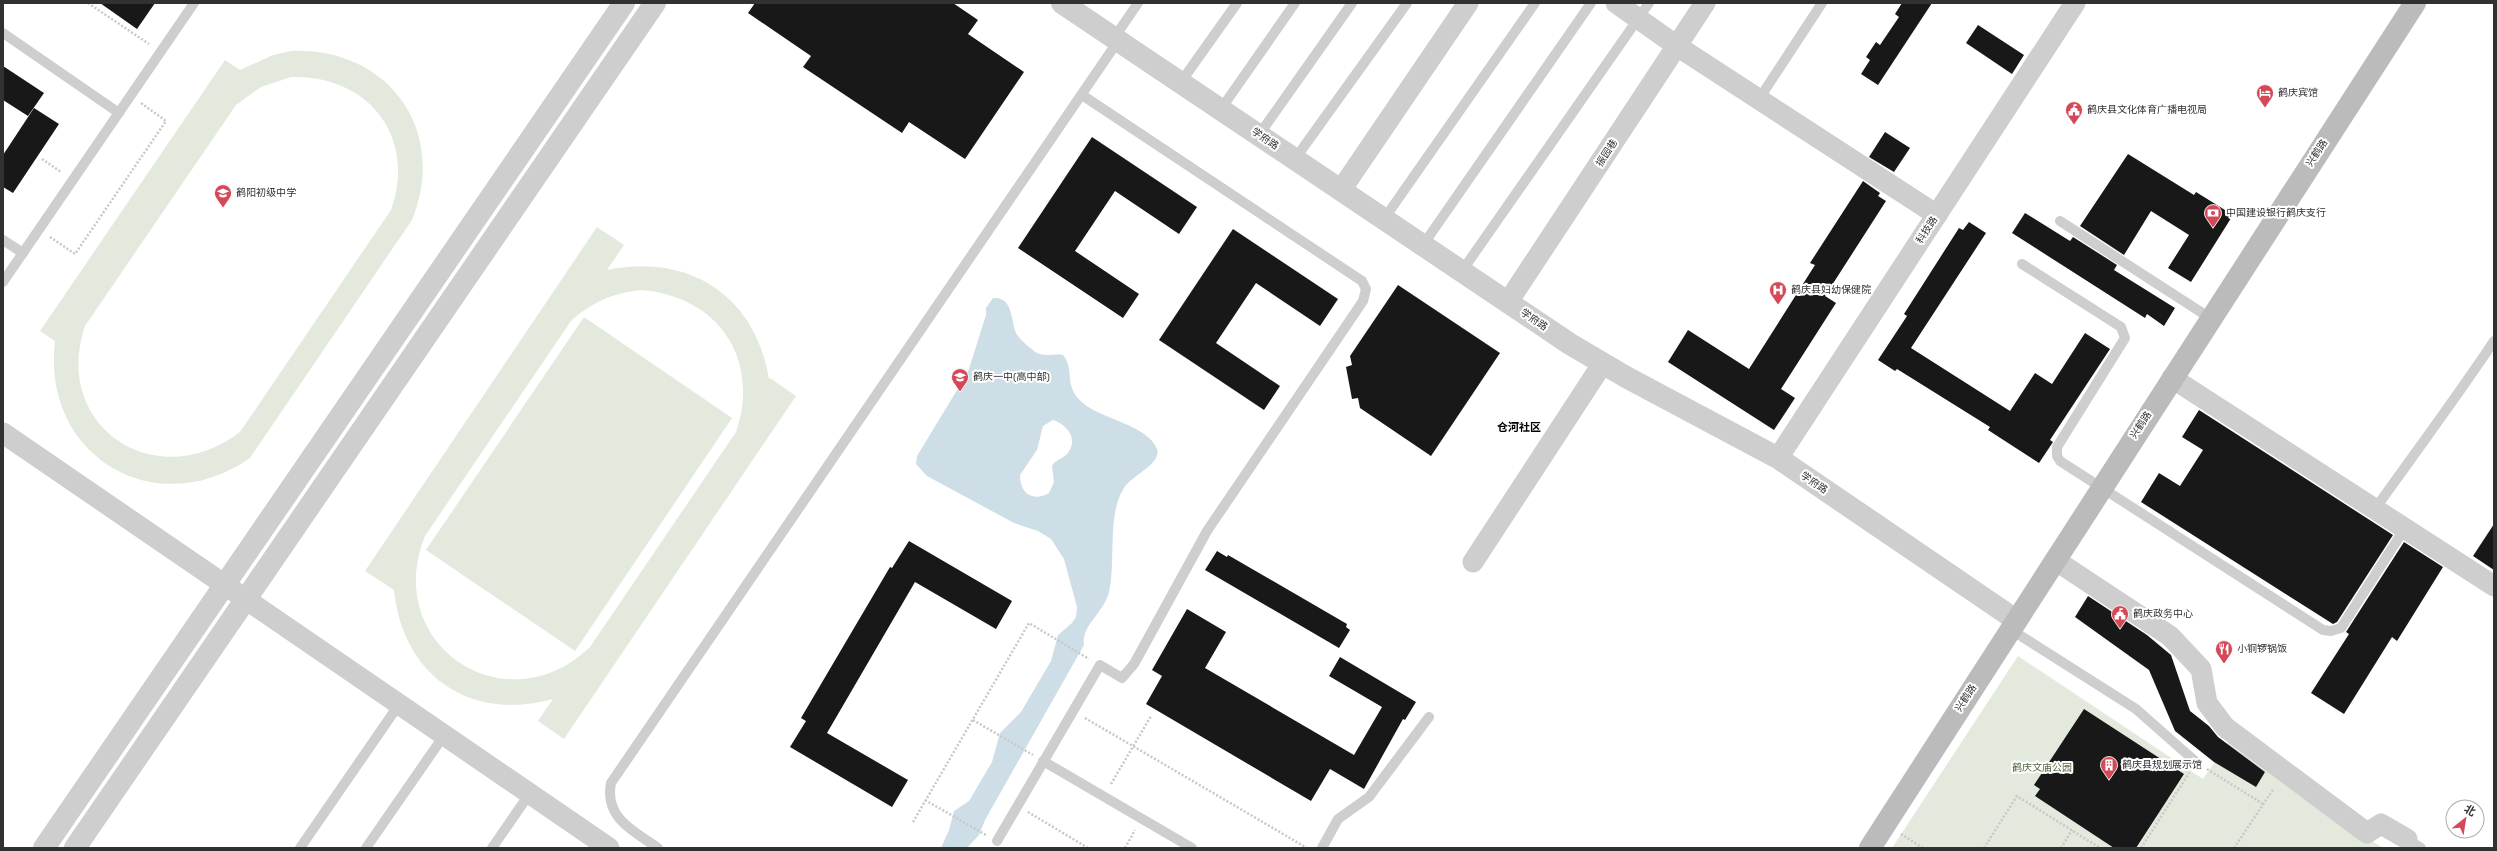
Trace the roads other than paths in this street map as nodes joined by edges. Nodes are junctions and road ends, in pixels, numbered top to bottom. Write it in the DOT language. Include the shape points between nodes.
graph roads {
  1 [pos="194,3"];
  2 [pos="624,3"];
  3 [pos="655,3"];
  4 [pos="1062,3"];
  5 [pos="1138,3"];
  6 [pos="1237,3"];
  7 [pos="1295,3"];
  8 [pos="1352,3"];
  9 [pos="1407,3"];
  10 [pos="1468,3"];
  11 [pos="1535,3"];
  12 [pos="1591,3"];
  13 [pos="1616,3"];
  14 [pos="1705,3"];
  15 [pos="1822,3"];
  16 [pos="2075,3"];
  17 [pos="2415,3"];
  18 [pos="1643,11"];
  19 [pos="3,33"];
  20 [pos="1116,39"];
  21 [pos="1677,46"];
  22 [pos="1181,82"];
  23 [pos="1082,95"];
  24 [pos="1759,99"];
  25 [pos="1221,109"];
  26 [pos="119,113"];
  27 [pos="1259,135"];
  28 [pos="1295,159"];
  29 [pos="1341,190"];
  30 [pos="1937,215"];
  31 [pos="1384,219"];
  32 [pos="2060,221"];
  33 [pos="3,240"];
  34 [pos="1423,245"];
  35 [pos="23,253"];
  36 [pos="2022,264"];
  37 [pos="1462,271"];
  38 [pos="3,282"];
  39 [pos="1508,302"];
  40 [pos="2210,318"];
  41 [pos="2494,341"];
  42 [pos="1603,363"];
  43 [pos="2172,378"];
  44 [pos="3,433"];
  45 [pos="1778,458"];
  46 [pos="2101,488"];
  47 [pos="2375,509"];
  48 [pos="2405,528"];
  49 [pos="2055,560"];
  50 [pos="1473,562"];
  51 [pos="225,584"];
  52 [pos="2494,586"];
  53 [pos="246,599"];
  54 [pos="2013,625"];
  55 [pos="400,703"];
  56 [pos="1429,717"];
  57 [pos="445,734"];
  58 [pos="1040,759"];
  59 [pos="2196,762"];
  60 [pos="530,793"];
  61 [pos="997,841"];
  62 [pos="2414,844"];
  63 [pos="44,848"];
  64 [pos="75,848"];
  65 [pos="300,848"];
  66 [pos="366,848"];
  67 [pos="492,848"];
  68 [pos="609,848"];
  69 [pos="658,848"];
  70 [pos="1192,848"];
  71 [pos="1322,848"];
  72 [pos="1870,848"];
  1 -- 26 [label="lane"];
  2 -- 51 [label="street"];
  3 -- 53 [label="street"];
  4 -- 20 [label="street, 学府路"];
  5 -- 20 [label="lane"];
  6 -- 22 [label="lane"];
  7 -- 25 [label="lane"];
  8 -- 27 [label="lane"];
  9 -- 28 [label="lane"];
  10 -- 29 [label="street"];
  11 -- 31 [label="lane"];
  12 -- 34 [label="lane"];
  13 -- 18 [label="street"];
  14 -- 21 [label="street, 振园巷"];
  15 -- 24 [label="lane"];
  16 -- 30 [label="street, 科技路"];
  17 -- 40 [label="main road, 兴鹤路"];
  18 -- 21 [label="street"];
  18 -- 37 [label="lane"];
  19 -- 26 [label="lane"];
  20 -- 22 [label="street, 学府路"];
  20 -- 23 [label="lane"];
  21 -- 24 [label="street"];
  21 -- 39 [label="street, 振园巷"];
  22 -- 25 [label="street, 学府路"];
  23 -- 58 [label="lane" via="1362,281 1366,289 1363,301 1207,531 1134,664 1122,678 1100,665"];
  23 -- 69 [label="lane" via="611,783 609,798 614,814 620,822"];
  24 -- 30 [label="street"];
  25 -- 27 [label="street, 学府路"];
  26 -- 35 [label="lane"];
  27 -- 28 [label="street, 学府路"];
  28 -- 29 [label="street, 学府路"];
  29 -- 31 [label="street, 学府路"];
  30 -- 45 [label="street, 科技路"];
  31 -- 34 [label="street, 学府路"];
  32 -- 40 [label="lane"];
  33 -- 35 [label="lane"];
  34 -- 37 [label="street, 学府路"];
  35 -- 38 [label="lane"];
  36 -- 46 [label="lane" via="2121,327 2125,338 2057,447 2060,461"];
  37 -- 39 [label="street, 学府路"];
  39 -- 42 [label="street, 学府路"];
  40 -- 43 [label="main road, 兴鹤路"];
  41 -- 47 [label="lane"];
  42 -- 45 [label="street, 学府路"];
  42 -- 50 [label="street"];
  43 -- 46 [label="main road, 兴鹤路"];
  43 -- 47 [label="street"];
  44 -- 51 [label="street"];
  45 -- 54 [label="street, 学府路"];
  46 -- 48 [label="lane" via="2323,630 2341,628"];
  46 -- 49 [label="main road, 兴鹤路"];
  47 -- 48 [label="street"];
  48 -- 52 [label="street"];
  49 -- 54 [label="main road, 兴鹤路"];
  49 -- 62 [label="street" via="2170,636 2201,669 2207,704 2226,727 2284,773 2367,833 2381,824"];
  51 -- 53 [label="street"];
  51 -- 63 [label="street"];
  53 -- 55 [label="street"];
  53 -- 64 [label="street"];
  54 -- 59 [label="lane" via="2136,709"];
  54 -- 72 [label="main road, 兴鹤路"];
  55 -- 57 [label="street"];
  55 -- 65 [label="lane"];
  56 -- 71 [label="lane" via="1369,797 1338,820"];
  57 -- 60 [label="street"];
  57 -- 66 [label="lane"];
  58 -- 61 [label="lane"];
  58 -- 70 [label="lane"];
  60 -- 67 [label="lane"];
  60 -- 68 [label="street"];
}
